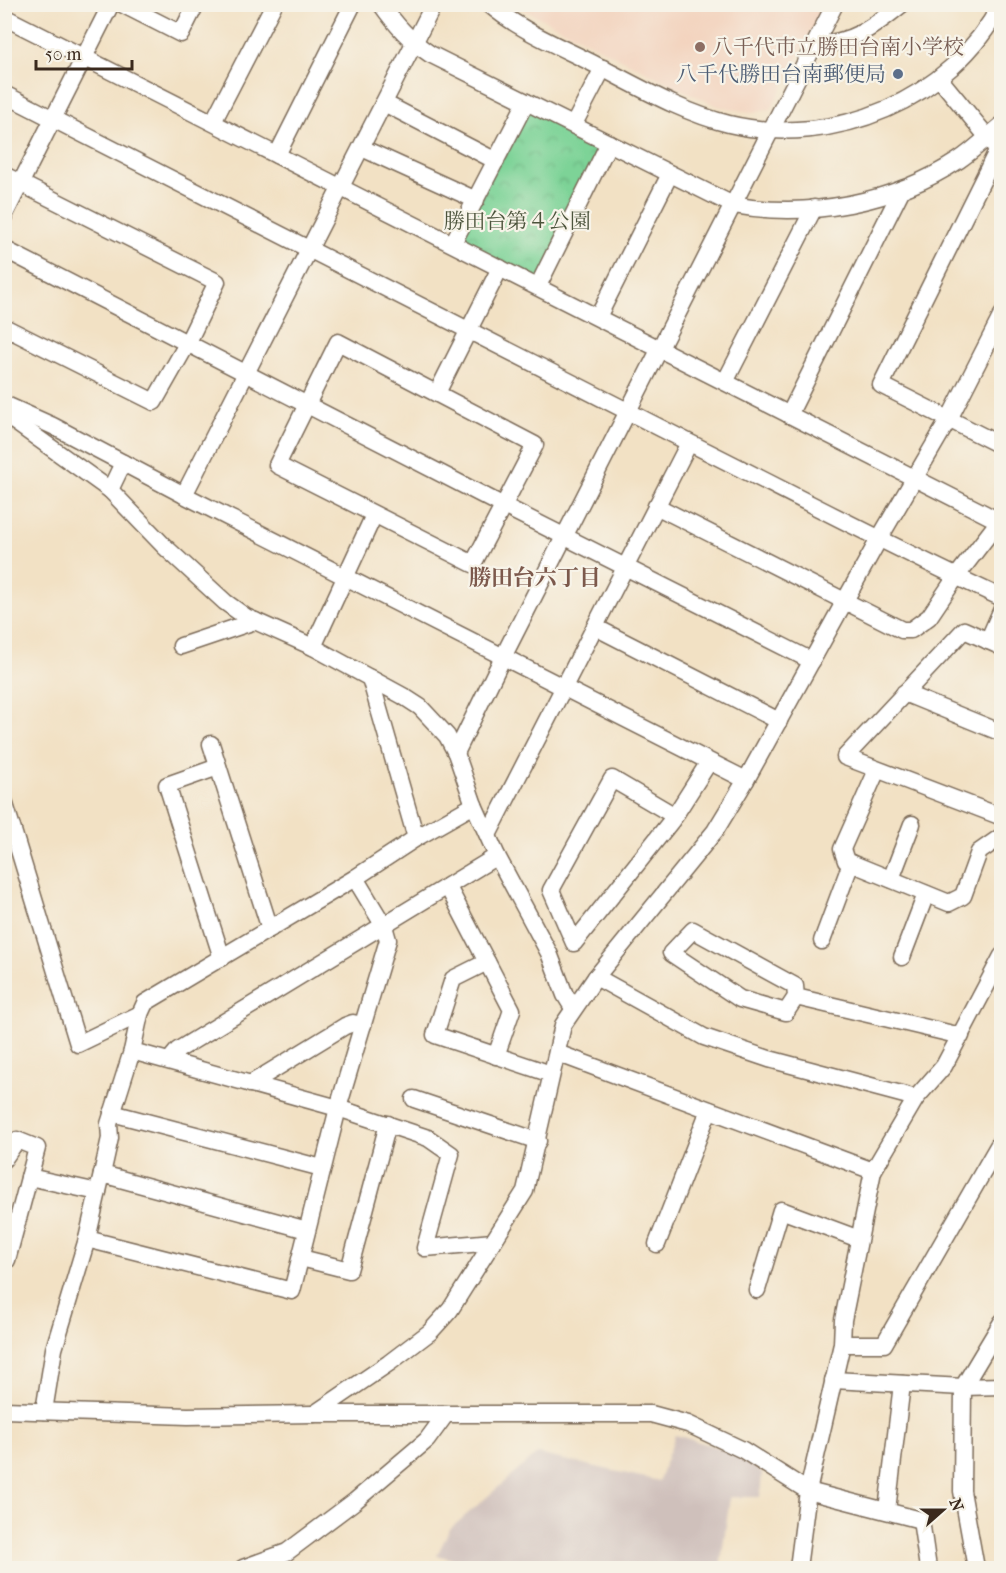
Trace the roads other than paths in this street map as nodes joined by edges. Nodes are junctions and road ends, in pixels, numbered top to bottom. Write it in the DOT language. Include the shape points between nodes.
graph roads {
  1 [pos="111,4"];
  2 [pos="122,4"];
  3 [pos="196,4"];
  4 [pos="274,4"];
  5 [pos="353,4"];
  6 [pos="381,4"];
  7 [pos="434,4"];
  8 [pos="489,4"];
  9 [pos="835,4"];
  10 [pos="902,4"];
  11 [pos="1001,4"];
  12 [pos="4,17"];
  13 [pos="414,44"];
  14 [pos="814,45"];
  15 [pos="85,57"];
  16 [pos="603,68"];
  17 [pos="939,78"];
  18 [pos="4,94"];
  19 [pos="526,102"];
  20 [pos="384,103"];
  21 [pos="53,119"];
  22 [pos="213,122"];
  23 [pos="574,124"];
  24 [pos="1002,125"];
  25 [pos="770,130"];
  26 [pos="609,143"];
  27 [pos="996,146"];
  28 [pos="362,148"];
  29 [pos="277,154"];
  30 [pos="496,161"];
  31 [pos="670,174"];
  32 [pos="4,175"];
  33 [pos="21,183"];
  34 [pos="342,187"];
  35 [pos="902,189"];
  36 [pos="476,200"];
  37 [pos="734,205"];
  38 [pos="814,208"];
  39 [pos="4,216"];
  40 [pos="453,243"];
  41 [pos="4,249"];
  42 [pos="311,249"];
  43 [pos="500,268"];
  44 [pos="538,286"];
  45 [pos="1002,315"];
  46 [pos="598,317"];
  47 [pos="4,327"];
  48 [pos="469,333"];
  49 [pos="187,344"];
  50 [pos="659,349"];
  51 [pos="247,373"];
  52 [pos="725,382"];
  53 [pos="437,393"];
  54 [pos="4,405"];
  55 [pos="307,405"];
  56 [pos="628,412"];
  57 [pos="4,414"];
  58 [pos="789,415"];
  59 [pos="949,419"];
  60 [pos="689,443"];
  61 [pos="1002,446"];
  62 [pos="123,463"];
  63 [pos="916,479"];
  64 [pos="110,490"];
  65 [pos="184,495"];
  66 [pos="504,506"];
  67 [pos="656,506"];
  68 [pos="374,515"];
  69 [pos="1000,519"];
  70 [pos="566,535"];
  71 [pos="879,539"];
  72 [pos="625,566"];
  73 [pos="345,577"];
  74 [pos="956,577"];
  75 [pos="1002,598"];
  76 [pos="846,601"];
  77 [pos="1002,609"];
  78 [pos="255,621"];
  79 [pos="595,627"];
  80 [pos="995,644"];
  81 [pos="181,646"];
  82 [pos="313,646"];
  83 [pos="503,657"];
  84 [pos="812,661"];
  85 [pos="370,678"];
  86 [pos="564,688"];
  87 [pos="904,693"];
  88 [pos="778,721"];
  89 [pos="1002,733"];
  90 [pos="211,744"];
  91 [pos="456,753"];
  92 [pos="709,762"];
  93 [pos="218,767"];
  94 [pos="877,770"];
  95 [pos="746,780"];
  96 [pos="4,801"];
  97 [pos="474,805"];
  98 [pos="675,816"];
  99 [pos="1002,817"];
  100 [pos="912,824"];
  101 [pos="488,835"];
  102 [pos="1002,836"];
  103 [pos="416,838"];
  104 [pos="497,856"];
  105 [pos="851,863"];
  106 [pos="355,878"];
  107 [pos="891,879"];
  108 [pos="448,887"];
  109 [pos="926,894"];
  110 [pos="384,926"];
  111 [pos="270,929"];
  112 [pos="822,941"];
  113 [pos="1002,956"];
  114 [pos="902,957"];
  115 [pos="222,958"];
  116 [pos="487,962"];
  117 [pos="596,977"];
  118 [pos="796,997"];
  119 [pos="573,1008"];
  120 [pos="140,1014"];
  121 [pos="363,1025"];
  122 [pos="961,1036"];
  123 [pos="132,1051"];
  124 [pos="557,1053"];
  125 [pos="496,1056"];
  126 [pos="169,1061"];
  127 [pos="551,1074"];
  128 [pos="250,1084"];
  129 [pos="916,1098"];
  130 [pos="414,1099"];
  131 [pos="338,1108"];
  132 [pos="709,1110"];
  133 [pos="112,1113"];
  134 [pos="388,1124"];
  135 [pos="1002,1139"];
  136 [pos="538,1141"];
  137 [pos="4,1159"];
  138 [pos="322,1168"];
  139 [pos="873,1171"];
  140 [pos="102,1174"];
  141 [pos="29,1177"];
  142 [pos="98,1192"];
  143 [pos="307,1230"];
  144 [pos="87,1239"];
  145 [pos="860,1239"];
  146 [pos="493,1242"];
  147 [pos="657,1244"];
  148 [pos="301,1258"];
  149 [pos="4,1259"];
  150 [pos="757,1290"];
  151 [pos="1002,1322"];
  152 [pos="842,1344"];
  153 [pos="833,1380"];
  154 [pos="902,1384"];
  155 [pos="1002,1386"];
  156 [pos="963,1387"];
  157 [pos="4,1410"];
  158 [pos="44,1411"];
  159 [pos="314,1414"];
  160 [pos="446,1414"];
  161 [pos="808,1491"];
  162 [pos="887,1510"];
  163 [pos="243,1569"];
  164 [pos="798,1569"];
  165 [pos="928,1569"];
  166 [pos="976,1569"];
  1 -- 15 [label="street"];
  2 -- 3 [label="street" via="181,34"];
  4 -- 22 [label="street"];
  5 -- 29 [label="street"];
  6 -- 13 [label="street"];
  7 -- 13 [label="street"];
  8 -- 16 [label="street" via="529,31"];
  9 -- 14 [label="street"];
  10 -- 14 [label="street" via="857,35 836,44"];
  11 -- 17 [label="street" via="991,24"];
  12 -- 15 [label="street"];
  13 -- 19 [label="street"];
  13 -- 20 [label="street"];
  14 -- 25 [label="street"];
  15 -- 21 [label="street"];
  15 -- 22 [label="street"];
  16 -- 23 [label="street"];
  16 -- 25 [label="street" via="688,111 728,124"];
  17 -- 25 [label="street" via="904,101 861,120 813,129"];
  17 -- 27 [label="street"];
  18 -- 21 [label="street"];
  19 -- 23 [label="street"];
  19 -- 30 [label="street"];
  20 -- 28 [label="street"];
  20 -- 30 [label="street"];
  21 -- 33 [label="street"];
  21 -- 42 [label="street"];
  22 -- 29 [label="street"];
  23 -- 26 [label="street"];
  24 -- 27 [label="street"];
  25 -- 37 [label="street"];
  26 -- 31 [label="street"];
  26 -- 44 [label="street"];
  27 -- 35 [label="street"];
  27 -- 59 [label="street" via="881,384"];
  28 -- 34 [label="street"];
  28 -- 36 [label="street"];
  29 -- 34 [label="street"];
  30 -- 36 [label="street"];
  31 -- 37 [label="street"];
  31 -- 46 [label="street"];
  32 -- 33 [label="street"];
  33 -- 39 [label="street"];
  33 -- 49 [label="street" via="217,282"];
  34 -- 40 [label="street"];
  34 -- 42 [label="street"];
  35 -- 38 [label="street"];
  35 -- 58 [label="street"];
  36 -- 40 [label="street"];
  37 -- 38 [label="street" via="771,210"];
  37 -- 50 [label="street"];
  38 -- 52 [label="street"];
  40 -- 43 [label="street"];
  41 -- 49 [label="street"];
  42 -- 48 [label="street"];
  42 -- 51 [label="street"];
  43 -- 44 [label="street"];
  43 -- 48 [label="street"];
  44 -- 46 [label="street"];
  45 -- 59 [label="street"];
  46 -- 50 [label="street"];
  47 -- 49 [label="street" via="154,402"];
  48 -- 53 [label="street"];
  48 -- 56 [label="street"];
  49 -- 51 [label="street"];
  50 -- 52 [label="street"];
  50 -- 56 [label="street"];
  51 -- 55 [label="street"];
  51 -- 65 [label="street"];
  52 -- 58 [label="street"];
  53 -- 55 [label="street" via="338,342"];
  53 -- 66 [label="street" via="535,445"];
  54 -- 62 [label="street"];
  55 -- 66 [label="street"];
  55 -- 68 [label="street" via="277,465"];
  56 -- 60 [label="street"];
  56 -- 70 [label="street"];
  57 -- 64 [label="street"];
  58 -- 63 [label="street"];
  59 -- 61 [label="street"];
  59 -- 63 [label="street"];
  60 -- 67 [label="street"];
  60 -- 71 [label="street"];
  62 -- 64 [label="street"];
  62 -- 65 [label="street"];
  63 -- 69 [label="street"];
  63 -- 71 [label="street"];
  64 -- 78 [label="street" via="217,595"];
  65 -- 73 [label="street"];
  66 -- 68 [label="street" via="473,564"];
  66 -- 70 [label="street"];
  67 -- 72 [label="street"];
  67 -- 76 [label="street"];
  68 -- 73 [label="street"];
  69 -- 74 [label="street"];
  70 -- 72 [label="street"];
  70 -- 83 [label="street"];
  71 -- 74 [label="street"];
  71 -- 76 [label="street"];
  72 -- 79 [label="street"];
  72 -- 84 [label="street"];
  73 -- 82 [label="street"];
  73 -- 83 [label="street"];
  74 -- 75 [label="street"];
  74 -- 76 [label="street" via="929,617 911,630 902,630"];
  76 -- 84 [label="street"];
  77 -- 80 [label="street"];
  78 -- 81 [label="street"];
  78 -- 82 [label="street"];
  79 -- 86 [label="street"];
  79 -- 88 [label="street"];
  80 -- 87 [label="street" via="964,630"];
  82 -- 85 [label="street"];
  83 -- 86 [label="street"];
  83 -- 91 [label="street"];
  84 -- 88 [label="street"];
  85 -- 91 [label="street" via="420,707 447,736"];
  85 -- 103 [label="street"];
  86 -- 92 [label="street"];
  86 -- 101 [label="street"];
  87 -- 89 [label="street"];
  87 -- 94 [label="street" via="845,757"];
  88 -- 95 [label="street"];
  90 -- 93 [label="street"];
  91 -- 97 [label="street"];
  92 -- 95 [label="street"];
  92 -- 98 [label="street"];
  93 -- 111 [label="street"];
  93 -- 115 [label="street" via="167,785"];
  94 -- 99 [label="street"];
  94 -- 105 [label="street" via="842,849 846,861"];
  95 -- 117 [label="street" via="715,831"];
  96 -- 120 [label="street" via="78,1044"];
  97 -- 101 [label="street"];
  97 -- 103 [label="street"];
  98 -- 98 [label="street" via="672,820 574,943 551,890 612,779"];
  100 -- 107 [label="street"];
  101 -- 104 [label="street"];
  102 -- 109 [label="street" via="979,852 963,896 949,903"];
  103 -- 106 [label="street"];
  104 -- 108 [label="street"];
  104 -- 119 [label="street" via="549,953"];
  105 -- 107 [label="street"];
  105 -- 112 [label="street"];
  106 -- 110 [label="street"];
  106 -- 111 [label="street"];
  107 -- 109 [label="street"];
  108 -- 110 [label="street"];
  108 -- 116 [label="street"];
  109 -- 114 [label="street"];
  110 -- 121 [label="street" via="388,940"];
  110 -- 126 [label="street" via="178,1050"];
  111 -- 115 [label="street"];
  113 -- 122 [label="street"];
  115 -- 120 [label="street" via="145,1003"];
  116 -- 125 [label="street" via="512,1010"];
  116 -- 125 [label="street" via="453,979 435,1035"];
  117 -- 119 [label="street"];
  117 -- 129 [label="street" via="704,1038"];
  118 -- 118 [label="street" via="786,1012 740,999 671,953 693,930 795,986"];
  118 -- 122 [label="street"];
  119 -- 124 [label="street" via="563,1025"];
  120 -- 123 [label="street"];
  121 -- 128 [label="street" via="345,1026"];
  121 -- 131 [label="street"];
  122 -- 129 [label="street" via="944,1066"];
  123 -- 126 [label="street"];
  123 -- 133 [label="street"];
  124 -- 127 [label="street"];
  124 -- 132 [label="street"];
  125 -- 127 [label="street"];
  126 -- 128 [label="street"];
  127 -- 136 [label="street"];
  128 -- 131 [label="street"];
  129 -- 139 [label="street"];
  130 -- 136 [label="street"];
  131 -- 134 [label="street"];
  131 -- 138 [label="street"];
  132 -- 139 [label="street"];
  132 -- 147 [label="street"];
  133 -- 138 [label="street"];
  133 -- 140 [label="street"];
  134 -- 146 [label="street" via="428,1138 451,1154 425,1248"];
  134 -- 148 [label="street" via="349,1270"];
  135 -- 152 [label="street" via="884,1344"];
  136 -- 146 [label="street" via="525,1191"];
  137 -- 141 [label="street" via="17,1140 37,1148"];
  138 -- 143 [label="street"];
  139 -- 145 [label="street"];
  140 -- 142 [label="street"];
  140 -- 143 [label="street"];
  141 -- 142 [label="street"];
  141 -- 149 [label="street" via="7,1260"];
  142 -- 144 [label="street"];
  143 -- 148 [label="street"];
  144 -- 148 [label="street" via="292,1291"];
  144 -- 158 [label="street" via="54,1349"];
  145 -- 150 [label="street" via="781,1210"];
  145 -- 152 [label="street" via="843,1320"];
  146 -- 159 [label="street" via="450,1310 430,1332"];
  151 -- 156 [label="street"];
  152 -- 153 [label="street"];
  153 -- 154 [label="street"];
  153 -- 161 [label="street"];
  154 -- 156 [label="street"];
  154 -- 162 [label="street"];
  155 -- 156 [label="street"];
  156 -- 166 [label="street" via="962,1491"];
  157 -- 158 [label="street"];
  158 -- 159 [label="street" via="188,1416"];
  159 -- 160 [label="street"];
  160 -- 161 [label="street" via="651,1414 688,1424 743,1450"];
  160 -- 163 [label="street" via="428,1440 355,1501 287,1552"];
  161 -- 162 [label="street"];
  161 -- 164 [label="street"];
  162 -- 165 [label="street" via="921,1520"];
}
